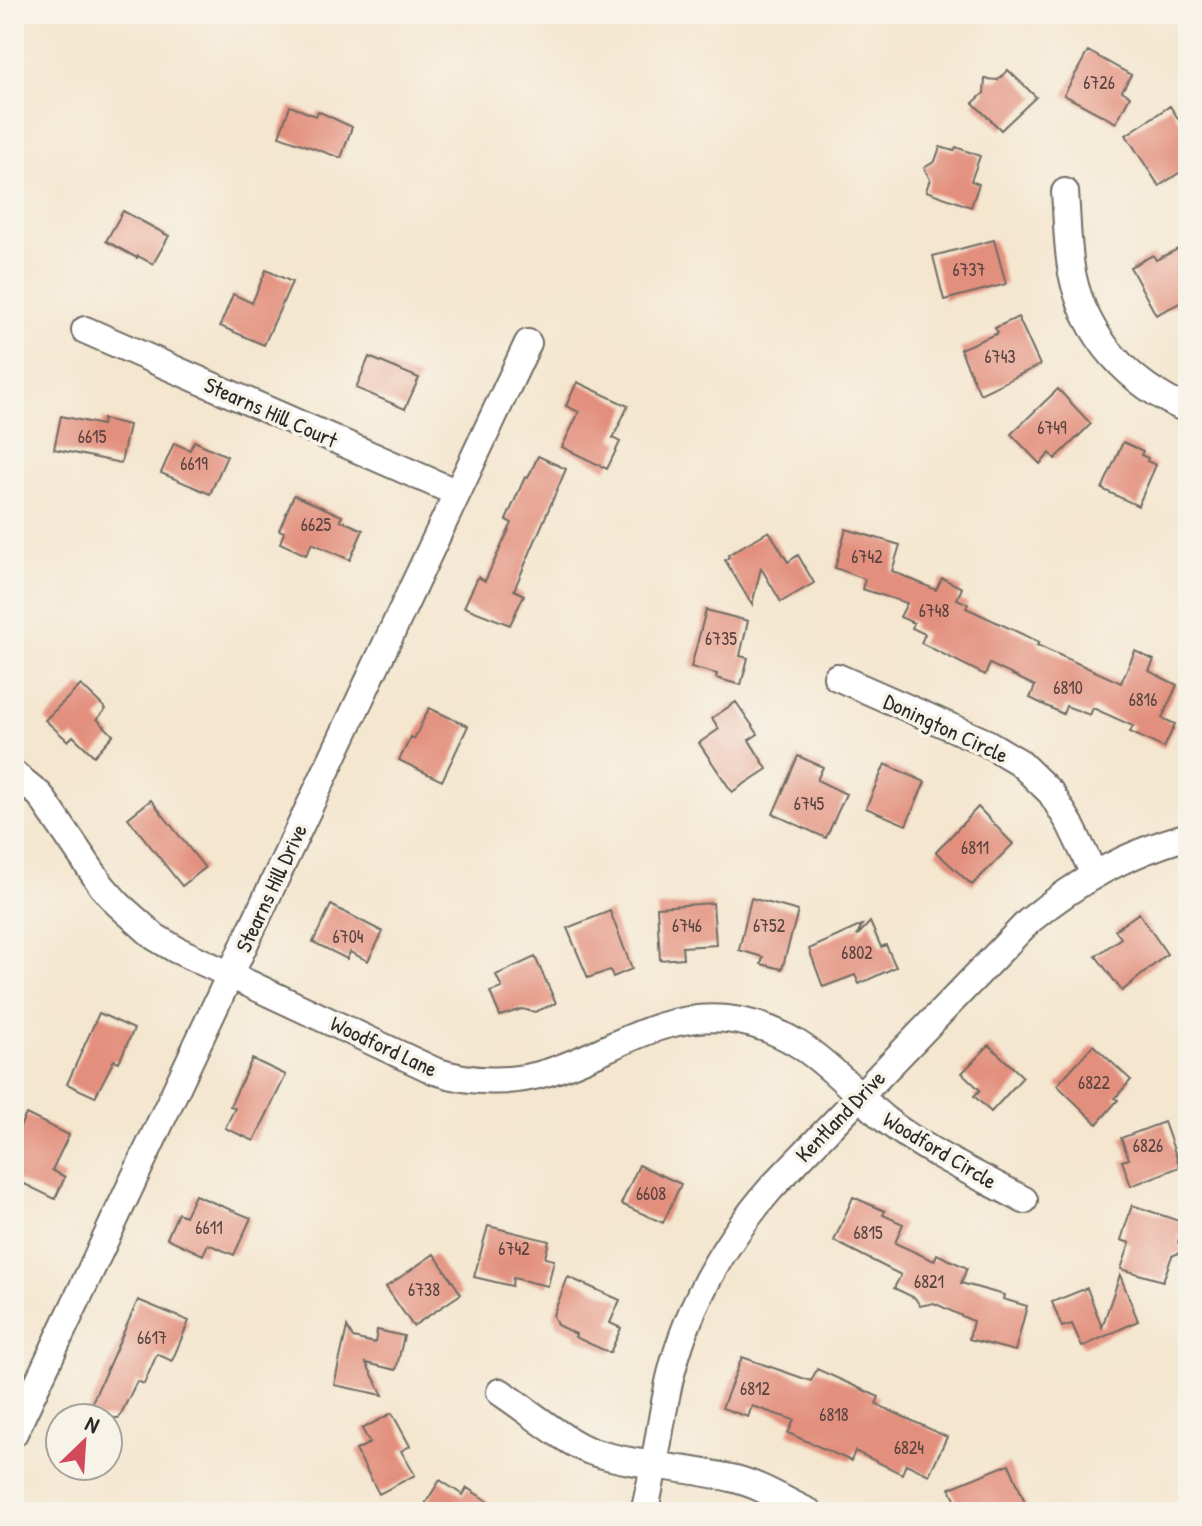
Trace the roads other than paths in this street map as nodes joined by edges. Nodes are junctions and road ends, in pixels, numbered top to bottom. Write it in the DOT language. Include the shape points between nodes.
graph roads {
  1 [pos="1065,192"];
  2 [pos="85,330"];
  3 [pos="528,343"];
  4 [pos="1188,410"];
  5 [pos="457,493"];
  6 [pos="837,677"];
  7 [pos="14,774"];
  8 [pos="1188,836"];
  9 [pos="1094,874"];
  10 [pos="230,975"];
  11 [pos="860,1095"];
  12 [pos="1024,1200"];
  13 [pos="500,1392"];
  14 [pos="14,1433"];
  15 [pos="655,1464"];
  16 [pos="644,1512"];
  17 [pos="809,1512"];
  1 -- 4 [label="street" via="1071,271 1090,325 1105,350 1148,389"];
  2 -- 5 [label="street, Stearns Hill Court"];
  3 -- 5 [label="street, Stearns Hill Drive"];
  5 -- 10 [label="street, Stearns Hill Drive"];
  6 -- 9 [label="street, Donington Circle" via="988,743 1019,762 1051,793"];
  7 -- 10 [label="street, Woodford Lane" via="40,795 102,886 136,921 177,950"];
  8 -- 9 [label="street, Kentland Drive"];
  9 -- 11 [label="street, Kentland Drive" via="1019,929"];
  10 -- 11 [label="street, Woodford Lane" via="448,1075 527,1078 660,1025 724,1019 761,1026 796,1041"];
  10 -- 14 [label="street, Stearns Hill Drive"];
  11 -- 12 [label="street, Woodford Circle" via="918,1142"];
  11 -- 15 [label="street, Kentland Drive" via="758,1204 711,1271 679,1346"];
  13 -- 15 [label="street" via="592,1451"];
  15 -- 16 [label="street, Kentland Drive"];
  15 -- 17 [label="street" via="734,1478"];
}
